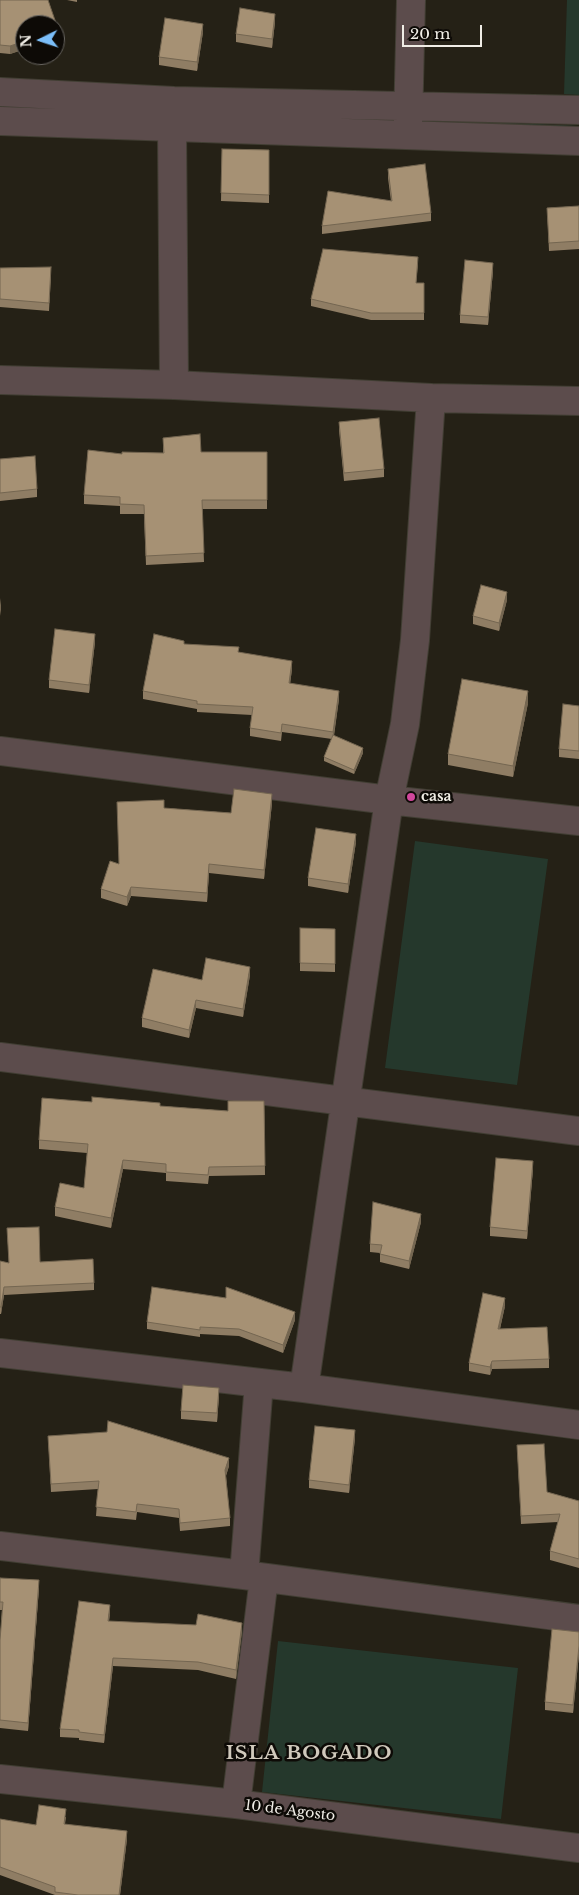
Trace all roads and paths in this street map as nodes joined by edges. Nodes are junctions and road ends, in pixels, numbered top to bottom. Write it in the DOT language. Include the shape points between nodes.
graph roads {
  1 [pos="411,0"];
  2 [pos="0,92"];
  3 [pos="174,100"];
  4 [pos="408,107"];
  5 [pos="579,110"];
  6 [pos="0,121"];
  7 [pos="172,128"];
  8 [pos="408,136"];
  9 [pos="579,141"];
  10 [pos="0,380"];
  11 [pos="174,385"];
  12 [pos="431,398"];
  13 [pos="579,402"];
  14 [pos="0,751"];
  15 [pos="389,800"];
  16 [pos="579,821"];
  17 [pos="0,1056"];
  18 [pos="344,1101"];
  19 [pos="579,1131"];
  20 [pos="0,1353"];
  21 [pos="259,1383"];
  22 [pos="304,1388"];
  23 [pos="579,1425"];
  24 [pos="0,1546"];
  25 [pos="254,1577"];
  26 [pos="579,1619"];
  27 [pos="0,1779"];
  28 [pos="236,1804"];
  29 [pos="579,1848"];
  1 -- 4 [label="street"];
  2 -- 3 [label="street"];
  3 -- 4 [label="street"];
  3 -- 7 [label="street"];
  4 -- 5 [label="street"];
  4 -- 8 [label="street"];
  6 -- 7 [label="street"];
  7 -- 8 [label="street"];
  7 -- 11 [label="street"];
  8 -- 9 [label="street"];
  10 -- 11 [label="street"];
  11 -- 12 [label="street"];
  12 -- 13 [label="street"];
  12 -- 15 [label="street" via="414,640 405,724"];
  14 -- 15 [label="street"];
  15 -- 16 [label="street"];
  15 -- 18 [label="street"];
  17 -- 18 [label="street"];
  18 -- 19 [label="street"];
  18 -- 22 [label="street"];
  20 -- 21 [label="street"];
  21 -- 22 [label="street"];
  21 -- 25 [label="street"];
  22 -- 23 [label="street"];
  24 -- 25 [label="street"];
  25 -- 26 [label="street"];
  25 -- 28 [label="street"];
  27 -- 28 [label="street, 10 de Agosto"];
  28 -- 29 [label="street, 10 de Agosto"];
}
